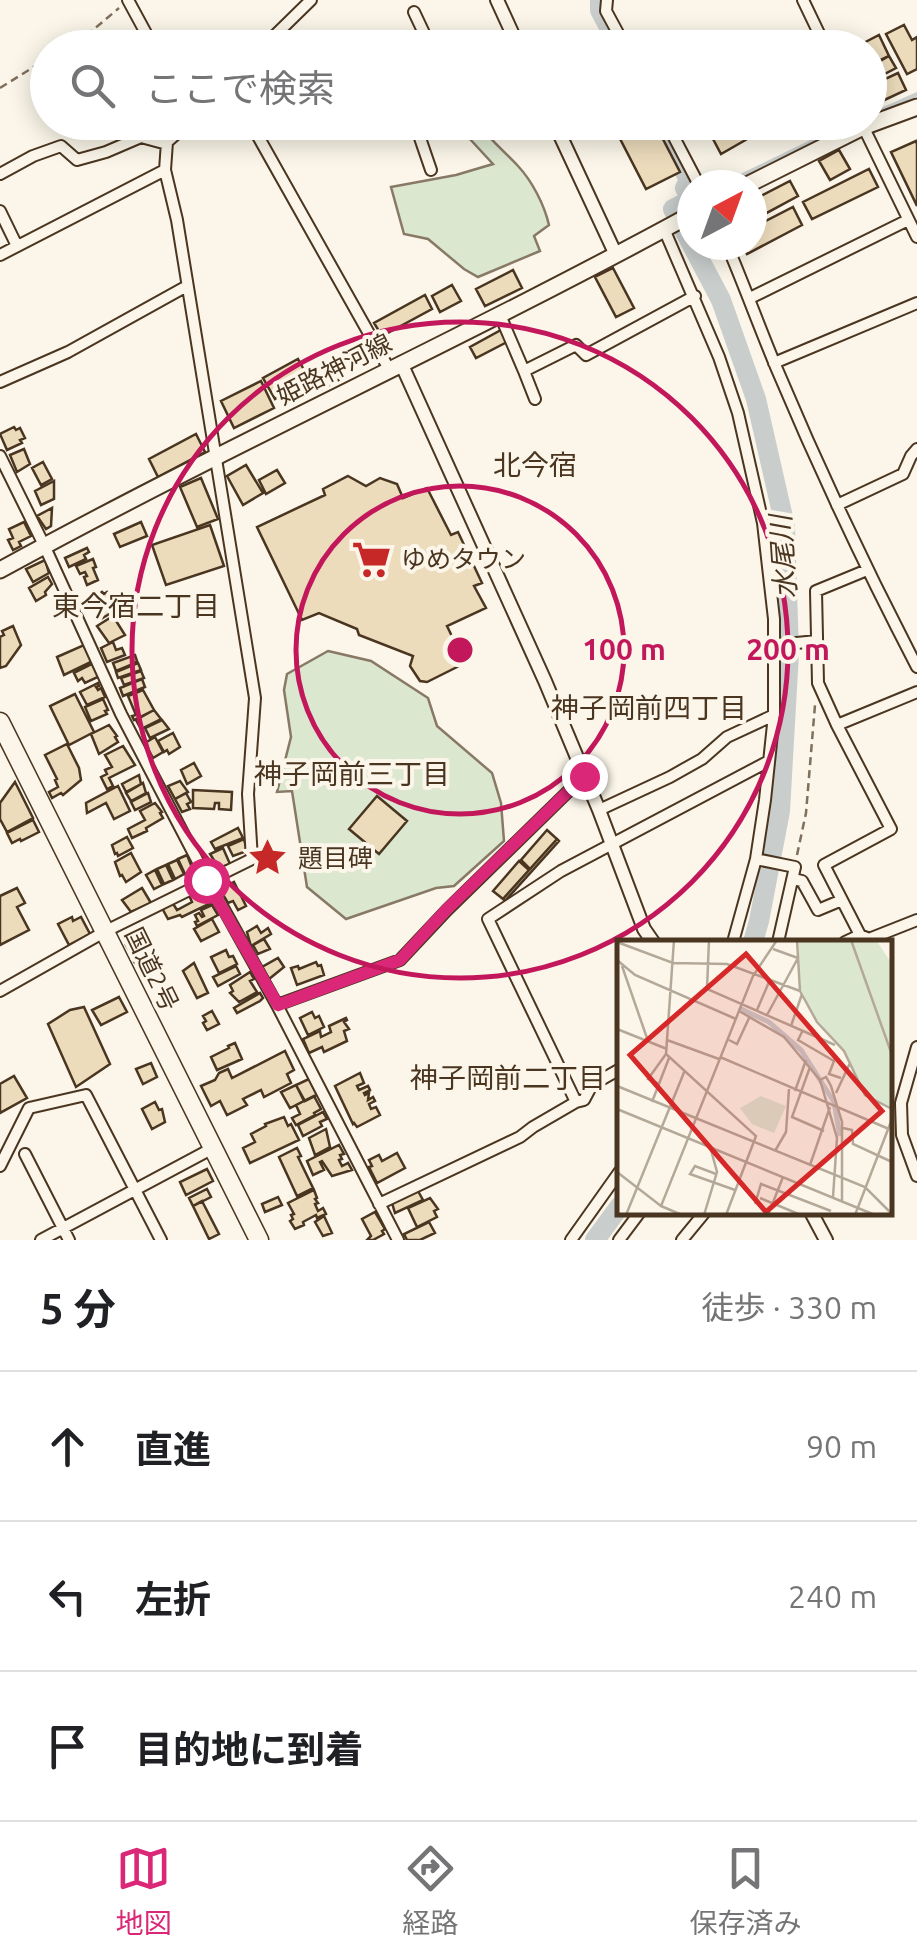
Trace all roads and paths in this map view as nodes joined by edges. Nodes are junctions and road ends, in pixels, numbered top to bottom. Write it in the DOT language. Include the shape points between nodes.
graph roads {
  1 [pos="311,0"];
  2 [pos="496,0"];
  3 [pos="607,0"];
  4 [pos="803,0"];
  5 [pos="132,3"];
  6 [pos="414,12"];
  7 [pos="93,30"];
  8 [pos="145,30"];
  9 [pos="280,30"];
  10 [pos="422,30"];
  11 [pos="510,30"];
  12 [pos="616,30"];
  13 [pos="817,30"];
  14 [pos="30,69"];
  15 [pos="0,88"];
  16 [pos="917,107"];
  17 [pos="887,117"];
  18 [pos="134,140"];
  19 [pos="152,140"];
  20 [pos="171,140"];
  21 [pos="261,140"];
  22 [pos="421,140"];
  23 [pos="562,140"];
  24 [pos="675,140"];
  25 [pos="834,140"];
  26 [pos="869,140"];
  27 [pos="167,144"];
  28 [pos="165,170"];
  29 [pos="431,170"];
  30 [pos="691,170"];
  31 [pos="0,174"];
  32 [pos="767,175"];
  33 [pos="0,211"];
  34 [pos="908,220"];
  35 [pos="677,222"];
  36 [pos="666,228"];
  37 [pos="917,237"];
  38 [pos="17,246"];
  39 [pos="0,255"];
  40 [pos="616,255"];
  41 [pos="734,260"];
  42 [pos="188,286"];
  43 [pos="695,296"];
  44 [pos="750,298"];
  45 [pos="917,303"];
  46 [pos="500,314"];
  47 [pos="774,363"];
  48 [pos="395,366"];
  49 [pos="524,371"];
  50 [pos="0,382"];
  51 [pos="535,399"];
  52 [pos="917,449"];
  53 [pos="0,456"];
  54 [pos="215,456"];
  55 [pos="838,505"];
  56 [pos="44,546"];
  57 [pos="0,570"];
  58 [pos="867,570"];
  59 [pos="817,640"];
  60 [pos="776,644"];
  61 [pos="917,667"];
  62 [pos="818,684"];
  63 [pos="917,692"];
  64 [pos="774,714"];
  65 [pos="0,722"];
  66 [pos="837,725"];
  67 [pos="6,746"];
  68 [pos="769,761"];
  69 [pos="584,776"];
  70 [pos="599,810"];
  71 [pos="611,845"];
  72 [pos="756,859"];
  73 [pos="795,867"];
  74 [pos="206,880"];
  75 [pos="793,880"];
  76 [pos="842,900"];
  77 [pos="917,920"];
  78 [pos="106,931"];
  79 [pos="860,935"];
  80 [pos="651,940"];
  81 [pos="734,940"];
  82 [pos="778,940"];
  83 [pos="849,940"];
  84 [pos="0,991"];
  85 [pos="278,1005"];
  86 [pos="917,1047"];
  87 [pos="616,1071"];
  88 [pos="576,1102"];
  89 [pos="895,1102"];
  90 [pos="212,1148"];
  91 [pos="25,1154"];
  92 [pos="0,1166"];
  93 [pos="617,1175"];
  94 [pos="917,1176"];
  95 [pos="609,1187"];
  96 [pos="135,1190"];
  97 [pos="617,1193"];
  98 [pos="380,1204"];
  99 [pos="638,1215"];
  100 [pos="703,1215"];
  101 [pos="812,1215"];
  102 [pos="63,1228"];
  103 [pos="40,1240"];
  104 [pos="69,1240"];
  105 [pos="161,1240"];
  106 [pos="258,1240"];
  107 [pos="398,1240"];
  108 [pos="571,1240"];
  109 [pos="619,1240"];
  110 [pos="682,1240"];
  111 [pos="826,1240"];
  1 -- 9 [label="street"];
  2 -- 11 [label="street"];
  3 -- 12 [label="street"];
  4 -- 13 [label="street"];
  5 -- 7 [label="path"];
  5 -- 8 [label="street"];
  6 -- 10 [label="street"];
  14 -- 15 [label="path"];
  16 -- 17 [label="main road"];
  18 -- 31 [label="street" via="76,160 61,146"];
  19 -- 27 [label="street"];
  20 -- 27 [label="street"];
  21 -- 48 [label="street"];
  22 -- 29 [label="street"];
  23 -- 40 [label="street"];
  24 -- 30 [label="street"];
  25 -- 32 [label="main road"];
  26 -- 34 [label="street"];
  27 -- 28 [label="street"];
  28 -- 38 [label="street"];
  28 -- 42 [label="street"];
  33 -- 38 [label="street"];
  34 -- 37 [label="street"];
  34 -- 44 [label="street"];
  35 -- 36 [label="main road, 姫路神河線"];
  36 -- 40 [label="main road, 姫路神河線"];
  36 -- 43 [label="street"];
  38 -- 39 [label="street"];
  40 -- 46 [label="main road, 姫路神河線"];
  41 -- 44 [label="street"];
  42 -- 50 [label="street"];
  42 -- 54 [label="street"];
  43 -- 49 [label="street" via="586,356 576,345"];
  43 -- 60 [label="street" via="741,428 764,523"];
  44 -- 47 [label="street"];
  45 -- 47 [label="street"];
  46 -- 48 [label="main road, 姫路神河線"];
  46 -- 49 [label="street"];
  47 -- 55 [label="street"];
  48 -- 54 [label="main road, 姫路神河線"];
  48 -- 69 [label="street"];
  49 -- 51 [label="street"];
  52 -- 55 [label="street" via="903,474"];
  53 -- 56 [label="street"];
  54 -- 56 [label="main road, 姫路神河線"];
  54 -- 74 [label="street" via="255,698 248,794 252,859"];
  55 -- 58 [label="street"];
  56 -- 57 [label="main road, 姫路神河線"];
  56 -- 74 [label="street"];
  58 -- 59 [label="street" via="816,592"];
  58 -- 61 [label="street"];
  59 -- 60 [label="street"];
  59 -- 62 [label="street"];
  60 -- 64 [label="street"];
  62 -- 66 [label="street"];
  62 -- 73 [label="path"];
  63 -- 66 [label="street"];
  64 -- 68 [label="street"];
  64 -- 70 [label="street" via="686,768"];
  65 -- 67 [label="highway, 国道2号"];
  66 -- 76 [label="street" via="892,828 824,865"];
  67 -- 78 [label="highway, 国道2号"];
  68 -- 71 [label="street"];
  68 -- 72 [label="street"];
  69 -- 70 [label="street"];
  69 -- 85 [label="street" via="400,960"];
  70 -- 71 [label="street"];
  71 -- 80 [label="street"];
  71 -- 88 [label="street" via="488,919"];
  72 -- 73 [label="street"];
  72 -- 81 [label="street"];
  73 -- 75 [label="street"];
  74 -- 78 [label="street"];
  74 -- 85 [label="street"];
  75 -- 76 [label="street" via="802,882 818,910"];
  75 -- 82 [label="street"];
  76 -- 79 [label="street"];
  77 -- 79 [label="street" via="869,939"];
  78 -- 84 [label="street"];
  78 -- 90 [label="highway, 国道2号"];
  79 -- 83 [label="street"];
  85 -- 98 [label="street"];
  86 -- 89 [label="street"];
  87 -- 88 [label="street"];
  88 -- 98 [label="street" via="520,1137"];
  89 -- 94 [label="street"];
  90 -- 96 [label="street"];
  90 -- 106 [label="highway, 国道2号"];
  91 -- 102 [label="street"];
  92 -- 96 [label="street" via="28,1108 86,1095"];
  93 -- 95 [label="street"];
  95 -- 97 [label="street"];
  95 -- 108 [label="street"];
  96 -- 102 [label="street"];
  96 -- 105 [label="street"];
  98 -- 107 [label="street"];
  99 -- 109 [label="street"];
  100 -- 110 [label="street"];
  101 -- 111 [label="street"];
  102 -- 103 [label="street"];
  102 -- 104 [label="street"];
}
